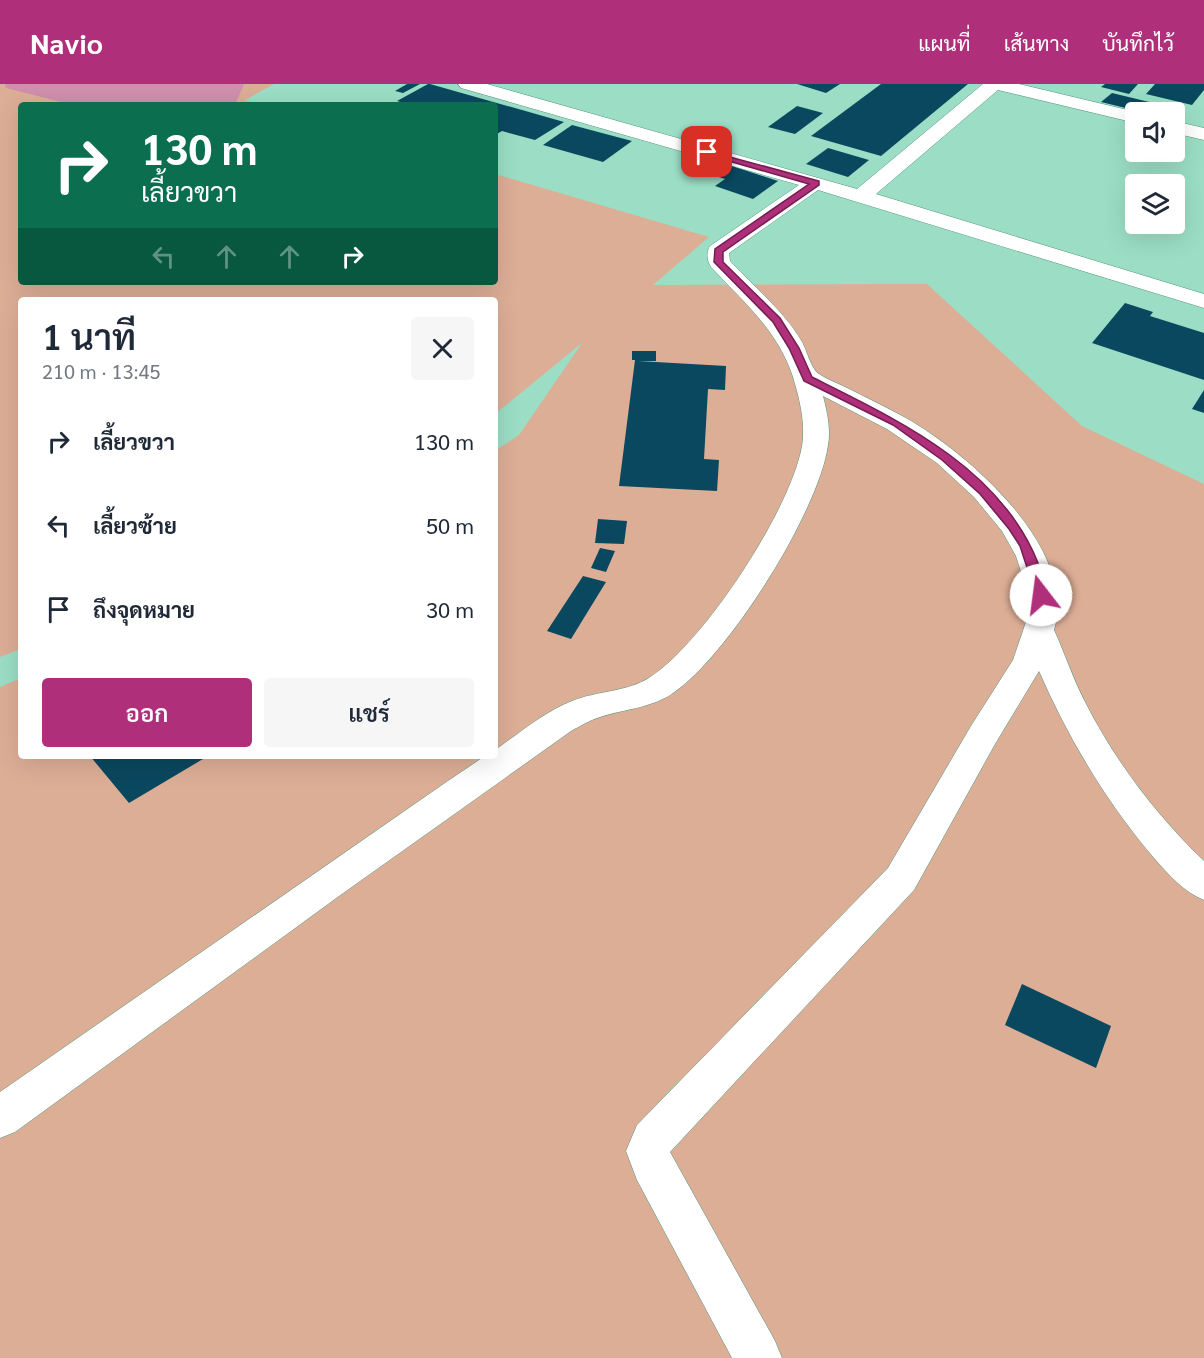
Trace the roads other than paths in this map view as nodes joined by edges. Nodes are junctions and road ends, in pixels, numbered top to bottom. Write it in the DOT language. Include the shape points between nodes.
graph roads {
  1 [pos="467,84"];
  2 [pos="995,84"];
  3 [pos="1125,115"];
  4 [pos="1185,130"];
  5 [pos="1204,134"];
  6 [pos="816,183"];
  7 [pos="861,196"];
  8 [pos="1204,301"];
  9 [pos="807,378"];
  10 [pos="1039,631"];
  11 [pos="1204,884"];
  12 [pos="0,1117"];
  13 [pos="758,1358"];
  1 -- 6 [label="lane"];
  2 -- 3 [label="lane"];
  2 -- 7 [label="lane"];
  4 -- 5 [label="lane"];
  6 -- 7 [label="lane"];
  6 -- 9 [label="lane" via="717,254 718,262 786,333"];
  7 -- 8 [label="lane"];
  9 -- 10 [label="lane" via="905,428 984,491 1031,556 1041,595 1043,616"];
  9 -- 12 [label="lane" via="816,429 814,453 785,524 724,620 668,681 644,694 604,702 567,718"];
  10 -- 11 [label="lane" via="1069,705 1113,778 1149,826"];
  10 -- 13 [label="lane" via="1028,662 901,879 652,1140 648,1151 652,1165"];
}
